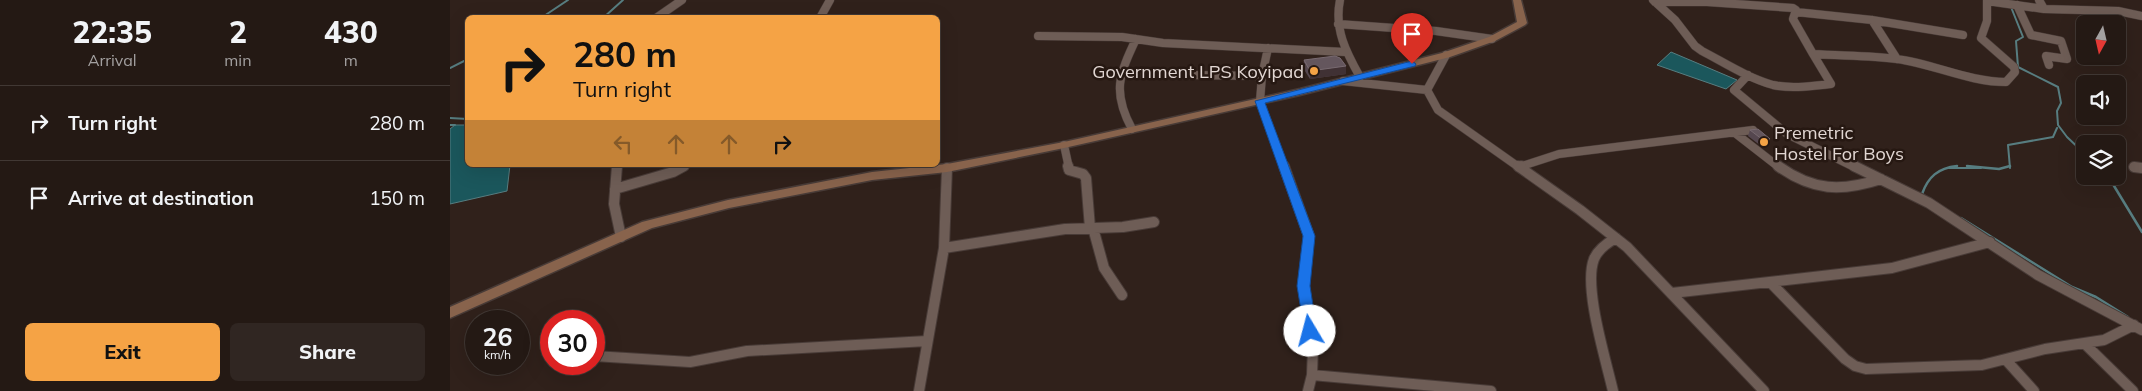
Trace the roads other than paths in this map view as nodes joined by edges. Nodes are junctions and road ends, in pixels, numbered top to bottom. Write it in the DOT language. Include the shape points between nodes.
graph roads {
  1 [pos="682,0"];
  2 [pos="830,0"];
  3 [pos="1340,0"];
  4 [pos="1517,0"];
  5 [pos="1986,0"];
  6 [pos="2039,0"];
  7 [pos="1654,1"];
  8 [pos="1769,3"];
  9 [pos="2017,5"];
  10 [pos="2044,9"];
  11 [pos="1796,12"];
  12 [pos="660,15"];
  13 [pos="822,15"];
  14 [pos="2142,16"];
  15 [pos="1872,20"];
  16 [pos="1338,24"];
  17 [pos="1962,35"];
  18 [pos="1038,36"];
  19 [pos="1136,39"];
  20 [pos="1492,39"];
  21 [pos="1268,48"];
  22 [pos="1345,52"];
  23 [pos="1812,54"];
  24 [pos="1446,55"];
  25 [pos="1897,59"];
  26 [pos="2049,65"];
  27 [pos="1120,74"];
  28 [pos="1748,75"];
  29 [pos="1262,76"];
  30 [pos="1360,77"];
  31 [pos="1343,81"];
  32 [pos="1427,90"];
  33 [pos="1260,101"];
  34 [pos="1132,129"];
  35 [pos="1753,130"];
  36 [pos="1735,133"];
  37 [pos="1064,145"];
  38 [pos="618,167"];
  39 [pos="683,167"];
  40 [pos="1519,167"];
  41 [pos="946,168"];
  42 [pos="1881,179"];
  43 [pos="615,189"];
  44 [pos="1154,222"];
  45 [pos="1091,228"];
  46 [pos="621,237"];
  47 [pos="1616,238"];
  48 [pos="1990,242"];
  49 [pos="944,248"];
  50 [pos="1770,282"];
  51 [pos="1672,293"];
  52 [pos="1122,295"];
  53 [pos="450,313"];
  54 [pos="2138,328"];
  55 [pos="928,341"];
  56 [pos="2085,344"];
  57 [pos="605,357"];
  58 [pos="2006,360"];
  59 [pos="1312,375"];
  60 [pos="919,391"];
  61 [pos="1308,391"];
  62 [pos="1491,391"];
  63 [pos="1613,391"];
  64 [pos="1764,391"];
  65 [pos="2034,391"];
  66 [pos="2133,391"];
  1 -- 12 [label="street"];
  2 -- 13 [label="street"];
  3 -- 16 [label="street" via="1336,16"];
  4 -- 20 [label="street" via="1522,23"];
  5 -- 9 [label="street"];
  5 -- 25 [label="street" via="1987,21 1981,38 2014,67 2016,72 2006,82 1987,82"];
  6 -- 10 [label="street"];
  7 -- 8 [label="street"];
  7 -- 28 [label="street" via="1675,20 1695,46"];
  8 -- 11 [label="street" via="1793,8"];
  9 -- 10 [label="street"];
  9 -- 26 [label="street" via="2031,35 2061,41 2067,59 2046,56"];
  10 -- 14 [label="street" via="2118,10"];
  11 -- 15 [label="street"];
  11 -- 23 [label="street" via="1794,19"];
  15 -- 17 [label="street"];
  15 -- 25 [label="street"];
  16 -- 20 [label="street" via="1436,31"];
  16 -- 22 [label="street"];
  18 -- 19 [label="street"];
  19 -- 21 [label="street"];
  19 -- 27 [label="street"];
  20 -- 24 [label="street"];
  21 -- 22 [label="street"];
  21 -- 29 [label="street"];
  22 -- 30 [label="street"];
  23 -- 25 [label="street"];
  23 -- 28 [label="street" via="1831,84 1785,86"];
  24 -- 30 [label="street"];
  24 -- 32 [label="street"];
  27 -- 29 [label="street"];
  27 -- 34 [label="street" via="1118,102"];
  28 -- 42 [label="street" via="1734,87 1735,92 1787,134"];
  29 -- 33 [label="street"];
  30 -- 31 [label="street"];
  31 -- 32 [label="street"];
  31 -- 33 [label="street"];
  32 -- 40 [label="street" via="1438,110"];
  33 -- 34 [label="street"];
  33 -- 59 [label="street" via="1309,236 1303,286 1313,346"];
  34 -- 37 [label="street"];
  35 -- 36 [label="street"];
  36 -- 40 [label="street" via="1560,154"];
  36 -- 42 [label="street" via="1791,176 1815,187 1831,190 1855,188"];
  37 -- 41 [label="street"];
  37 -- 45 [label="street" via="1070,170 1084,174 1086,178"];
  38 -- 43 [label="street"];
  39 -- 43 [label="street"];
  40 -- 47 [label="street"];
  41 -- 46 [label="street" via="872,176 728,204 647,225"];
  41 -- 49 [label="street"];
  42 -- 48 [label="street" via="1929,203"];
  43 -- 46 [label="street" via="614,204"];
  44 -- 45 [label="street"];
  45 -- 49 [label="street"];
  45 -- 52 [label="street" via="1104,268"];
  46 -- 53 [label="street"];
  47 -- 51 [label="street"];
  47 -- 63 [label="street" via="1602,246 1595,256 1591,278"];
  48 -- 50 [label="street" via="1892,268"];
  48 -- 54 [label="street" via="2038,275"];
  49 -- 55 [label="street"];
  50 -- 51 [label="street"];
  50 -- 58 [label="street" via="1845,359 1859,368 1982,365"];
  51 -- 64 [label="street"];
  54 -- 56 [label="street"];
  55 -- 57 [label="street" via="747,351 690,362"];
  55 -- 60 [label="street"];
  56 -- 58 [label="street" via="2045,349"];
  56 -- 66 [label="street"];
  58 -- 65 [label="street"];
  59 -- 61 [label="street"];
  59 -- 62 [label="street"];
}
